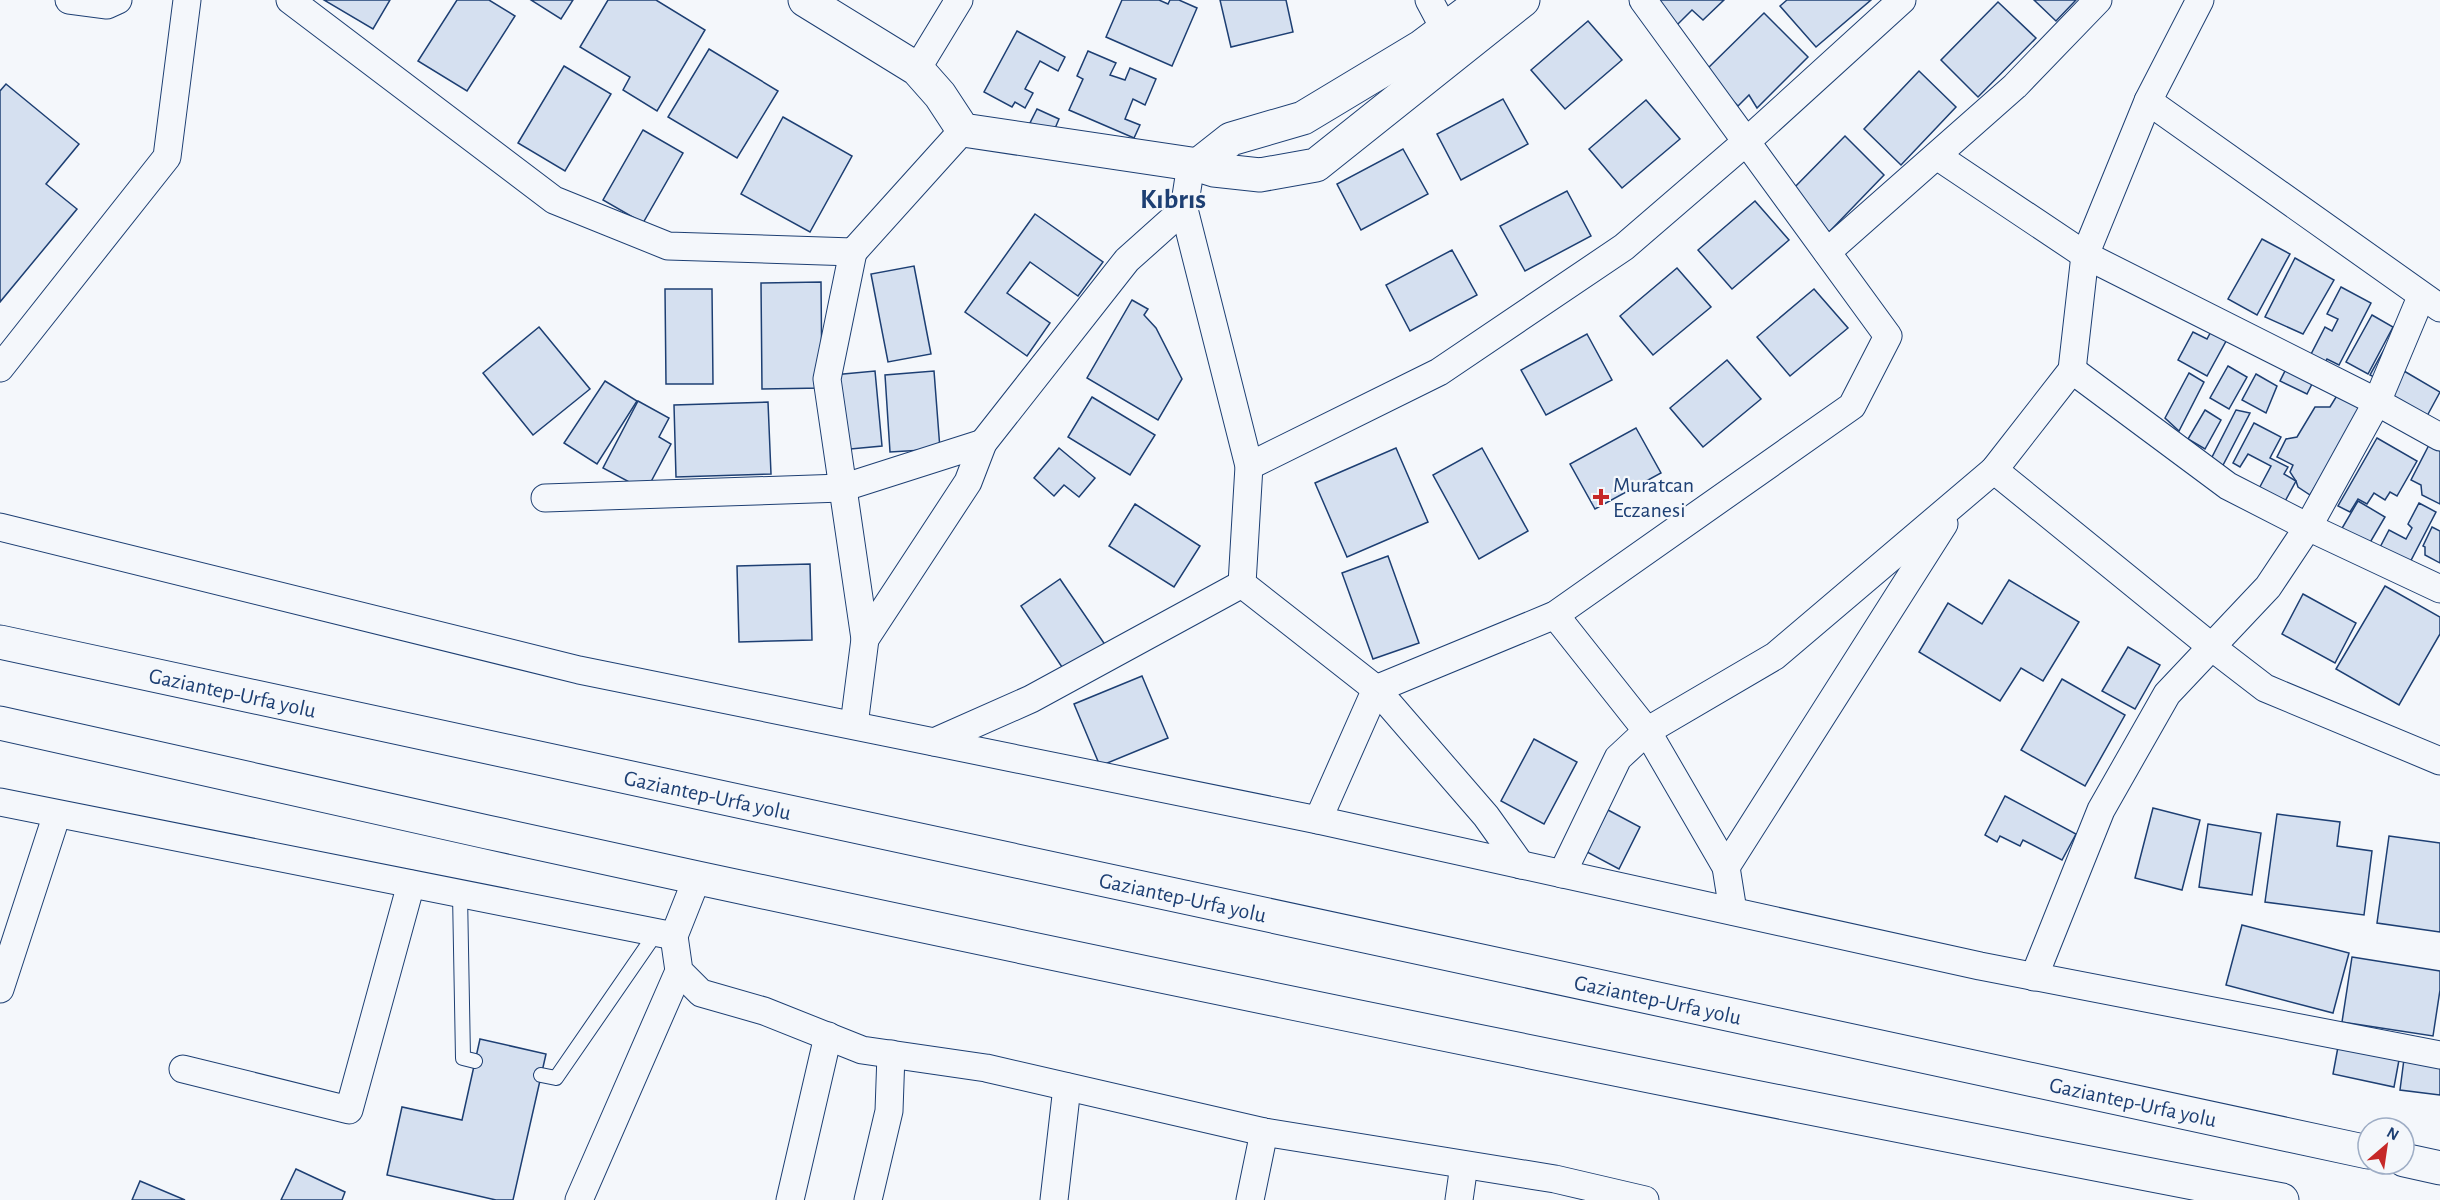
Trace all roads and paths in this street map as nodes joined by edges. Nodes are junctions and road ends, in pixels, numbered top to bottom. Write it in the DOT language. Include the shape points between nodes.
graph roads {
  1 [pos="69,0"];
  2 [pos="118,0"];
  3 [pos="187,0"];
  4 [pos="290,0"];
  5 [pos="805,0"];
  6 [pos="959,0"];
  7 [pos="1429,0"];
  8 [pos="1484,0"];
  9 [pos="1523,0"];
  10 [pos="1643,0"];
  11 [pos="1902,0"];
  12 [pos="2098,0"];
  13 [pos="2200,0"];
  14 [pos="1445,30"];
  15 [pos="917,69"];
  16 [pos="2148,101"];
  17 [pos="963,130"];
  18 [pos="1747,141"];
  19 [pos="1936,156"];
  20 [pos="1195,164"];
  21 [pos="1184,209"];
  22 [pos="853,252"];
  23 [pos="1827,252"];
  24 [pos="2085,255"];
  25 [pos="2431,302"];
  26 [pos="0,368"];
  27 [pos="2072,370"];
  28 [pos="2377,402"];
  29 [pos="2440,437"];
  30 [pos="983,443"];
  31 [pos="1249,466"];
  32 [pos="1994,470"];
  33 [pos="842,488"];
  34 [pos="544,498"];
  35 [pos="1959,500"];
  36 [pos="0,527"];
  37 [pos="2308,527"];
  38 [pos="1242,584"];
  39 [pos="2440,589"];
  40 [pos="1555,615"];
  41 [pos="866,639"];
  42 [pos="0,642"];
  43 [pos="2213,648"];
  44 [pos="1376,689"];
  45 [pos="0,723"];
  46 [pos="854,725"];
  47 [pos="1647,731"];
  48 [pos="934,742"];
  49 [pos="2440,761"];
  50 [pos="0,802"];
  51 [pos="57,814"];
  52 [pos="1318,820"];
  53 [pos="1521,865"];
  54 [pos="1726,867"];
  55 [pos="1562,874"];
  56 [pos="697,878"];
  57 [pos="411,884"];
  58 [pos="460,894"];
  59 [pos="1733,911"];
  60 [pos="665,934"];
  61 [pos="679,971"];
  62 [pos="2034,977"];
  63 [pos="0,989"];
  64 [pos="828,1036"];
  65 [pos="891,1054"];
  66 [pos="2440,1055"];
  67 [pos="475,1061"];
  68 [pos="183,1069"];
  69 [pos="541,1075"];
  70 [pos="1067,1087"];
  71 [pos="1264,1132"];
  72 [pos="2356,1149"];
  73 [pos="2416,1163"];
  74 [pos="1464,1165"];
  75 [pos="2440,1168"];
  76 [pos="579,1200"];
  77 [pos="790,1200"];
  78 [pos="868,1200"];
  79 [pos="1054,1200"];
  80 [pos="1250,1200"];
  81 [pos="1459,1200"];
  82 [pos="1645,1200"];
  83 [pos="2282,1200"];
  1 -- 2 [label="street" via="107,5"];
  3 -- 26 [label="street" via="166,157"];
  4 -- 22 [label="street" via="554,200 668,246"];
  5 -- 15 [label="main road"];
  6 -- 15 [label="street"];
  7 -- 14 [label="street"];
  8 -- 14 [label="main road"];
  9 -- 20 [label="main road" via="1316,165 1260,175"];
  10 -- 18 [label="street"];
  11 -- 18 [label="street"];
  12 -- 19 [label="street" via="2015,86"];
  13 -- 16 [label="street"];
  14 -- 20 [label="main road" via="1303,118 1231,139"];
  15 -- 17 [label="main road"];
  16 -- 24 [label="street"];
  16 -- 25 [label="street"];
  17 -- 20 [label="main road"];
  17 -- 22 [label="street"];
  18 -- 23 [label="street"];
  18 -- 31 [label="street" via="1624,247 1439,372"];
  19 -- 23 [label="street"];
  19 -- 24 [label="street"];
  20 -- 21 [label="street"];
  21 -- 30 [label="street" via="1127,260"];
  21 -- 31 [label="street"];
  22 -- 33 [label="street" via="827,379"];
  23 -- 40 [label="street" via="1888,336 1852,406"];
  24 -- 27 [label="street"];
  24 -- 28 [label="street"];
  25 -- 28 [label="street"];
  27 -- 32 [label="street"];
  27 -- 37 [label="street" via="2228,486"];
  28 -- 29 [label="street"];
  28 -- 37 [label="street"];
  30 -- 33 [label="street"];
  30 -- 41 [label="street" via="968,482"];
  31 -- 38 [label="street"];
  32 -- 35 [label="street"];
  32 -- 43 [label="street"];
  33 -- 34 [label="street"];
  33 -- 41 [label="street"];
  35 -- 47 [label="street" via="1775,656"];
  35 -- 54 [label="street"];
  36 -- 46 [label="street" via="579,669"];
  37 -- 39 [label="street"];
  37 -- 43 [label="street" via="2268,587"];
  38 -- 44 [label="street"];
  38 -- 48 [label="street" via="1030,699"];
  40 -- 44 [label="street"];
  40 -- 47 [label="street"];
  41 -- 46 [label="street"];
  42 -- 72 [label="main road, Gaziantep-Urfa yolu"];
  43 -- 49 [label="street" via="2265,688"];
  43 -- 62 [label="street" via="2167,694 2101,810"];
  44 -- 52 [label="street"];
  44 -- 53 [label="street" via="1486,816"];
  45 -- 56 [label="main road"];
  46 -- 48 [label="street"];
  47 -- 54 [label="street"];
  47 -- 55 [label="street" via="1618,758"];
  48 -- 52 [label="street"];
  50 -- 51 [label="street"];
  51 -- 57 [label="street"];
  51 -- 63 [label="street"];
  52 -- 53 [label="street"];
  53 -- 55 [label="street"];
  54 -- 59 [label="street"];
  55 -- 59 [label="street"];
  56 -- 60 [label="street"];
  56 -- 83 [label="main road" via="1874,1122"];
  57 -- 58 [label="street"];
  57 -- 68 [label="street" via="349,1110"];
  58 -- 60 [label="street"];
  58 -- 67 [label="lane" via="463,1058"];
  59 -- 62 [label="street"];
  60 -- 61 [label="street"];
  60 -- 69 [label="lane" via="556,1078"];
  61 -- 64 [label="street" via="701,993 764,1011"];
  61 -- 76 [label="street"];
  62 -- 66 [label="street"];
  64 -- 65 [label="street" via="862,1050"];
  64 -- 77 [label="street"];
  65 -- 70 [label="street" via="986,1068"];
  65 -- 78 [label="street" via="889,1111"];
  70 -- 71 [label="street"];
  70 -- 79 [label="street"];
  71 -- 74 [label="street"];
  71 -- 80 [label="street"];
  73 -- 75 [label="main road"];
  74 -- 81 [label="street"];
  74 -- 82 [label="street" via="1555,1179"];
}
